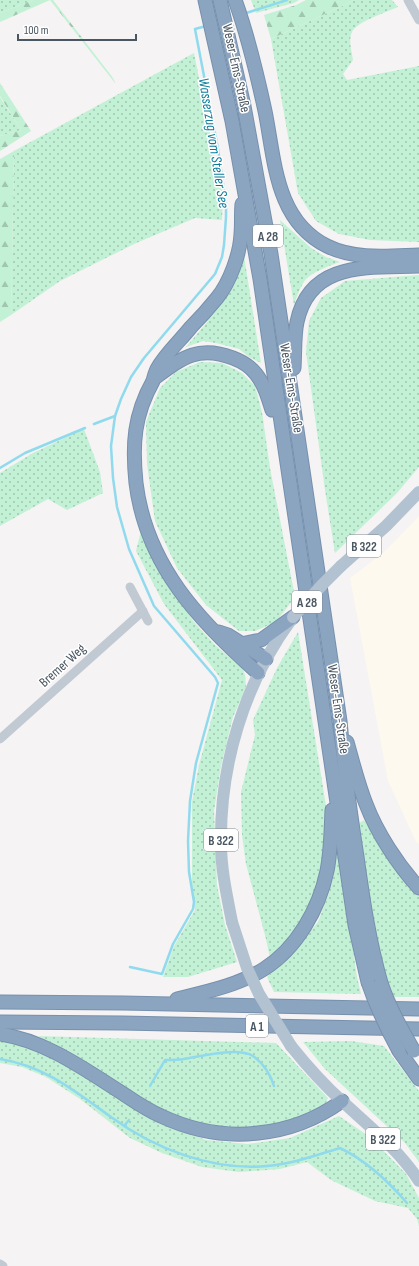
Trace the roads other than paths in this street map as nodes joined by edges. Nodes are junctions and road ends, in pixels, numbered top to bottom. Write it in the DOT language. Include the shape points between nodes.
graph roads {
  1 [pos="205,0"];
  2 [pos="220,0"];
  3 [pos="408,0"];
  4 [pos="237,6"];
  5 [pos="419,20"];
  6 [pos="244,184"];
  7 [pos="419,255"];
  8 [pos="419,266"];
  9 [pos="153,379"];
  10 [pos="292,392"];
  11 [pos="284,442"];
  12 [pos="419,492"];
  13 [pos="130,587"];
  14 [pos="143,611"];
  15 [pos="293,617"];
  16 [pos="148,621"];
  17 [pos="212,629"];
  18 [pos="241,644"];
  19 [pos="266,659"];
  20 [pos="258,673"];
  21 [pos="340,722"];
  22 [pos="0,739"];
  23 [pos="334,784"];
  24 [pos="419,888"];
  25 [pos="374,983"];
  26 [pos="0,1002"];
  27 [pos="158,1004"];
  28 [pos="419,1009"];
  29 [pos="0,1022"];
  30 [pos="419,1029"];
  31 [pos="0,1034"];
  32 [pos="416,1054"];
  33 [pos="419,1079"];
  34 [pos="342,1101"];
  35 [pos="419,1181"];
  36 [pos="0,1264"];
  37 [pos="3,1266"];
  1 -- 6 [label="highway, Weser-Ems-Straße / A 28"];
  2 -- 10 [label="highway, Weser-Ems-Straße / A 28" via="244,106"];
  3 -- 5 [label="street"];
  4 -- 7 [label="highway" via="265,112 282,196 294,218 314,239 344,252 368,256"];
  6 -- 9 [label="highway" via="239,248 231,274 218,297 164,358"];
  6 -- 11 [label="highway, Weser-Ems-Straße / A 28"];
  8 -- 10 [label="highway" via="346,270 332,275 316,286 300,310 297,323"];
  9 -- 11 [label="highway" via="177,362 201,352 239,360 256,374 263,385"];
  9 -- 17 [label="highway" via="143,400 136,426 134,458 140,508 159,559 198,615"];
  10 -- 21 [label="highway, Weser-Ems-Straße / A 28"];
  11 -- 23 [label="highway, Weser-Ems-Straße / A 28"];
  12 -- 15 [label="main road, B 322, bridge" via="341,566"];
  13 -- 14 [label="street"];
  14 -- 16 [label="street"];
  14 -- 22 [label="street, Bremer Weg"];
  15 -- 18 [label="highway" via="262,640"];
  15 -- 19 [label="main road, B 322"];
  17 -- 18 [label="highway" via="228,635"];
  17 -- 20 [label="highway"];
  18 -- 19 [label="highway"];
  19 -- 20 [label="main road, B 322"];
  20 -- 34 [label="main road, B 322, bridge" via="242,714 230,758 224,796 222,860 232,922 247,968 259,994 304,1063"];
  21 -- 24 [label="highway" via="366,805 396,858"];
  21 -- 25 [label="highway" via="344,769 372,953"];
  23 -- 25 [label="highway" via="355,925"];
  23 -- 27 [label="highway" via="327,872 315,909 291,946 264,969 240,981"];
  25 -- 32 [label="highway, bridge" via="386,999"];
  25 -- 33 [label="highway, bridge" via="374,1000 383,1020 399,1051"];
  26 -- 27 [label="highway, A 1"];
  27 -- 28 [label="highway, A 1"];
  29 -- 30 [label="highway, A 1"];
  31 -- 34 [label="highway" via="26,1040 53,1051 160,1116 210,1132 246,1134 279,1130 312,1120"];
  34 -- 35 [label="main road, B 322" via="397,1152"];
  36 -- 37 [label="street"];
}
